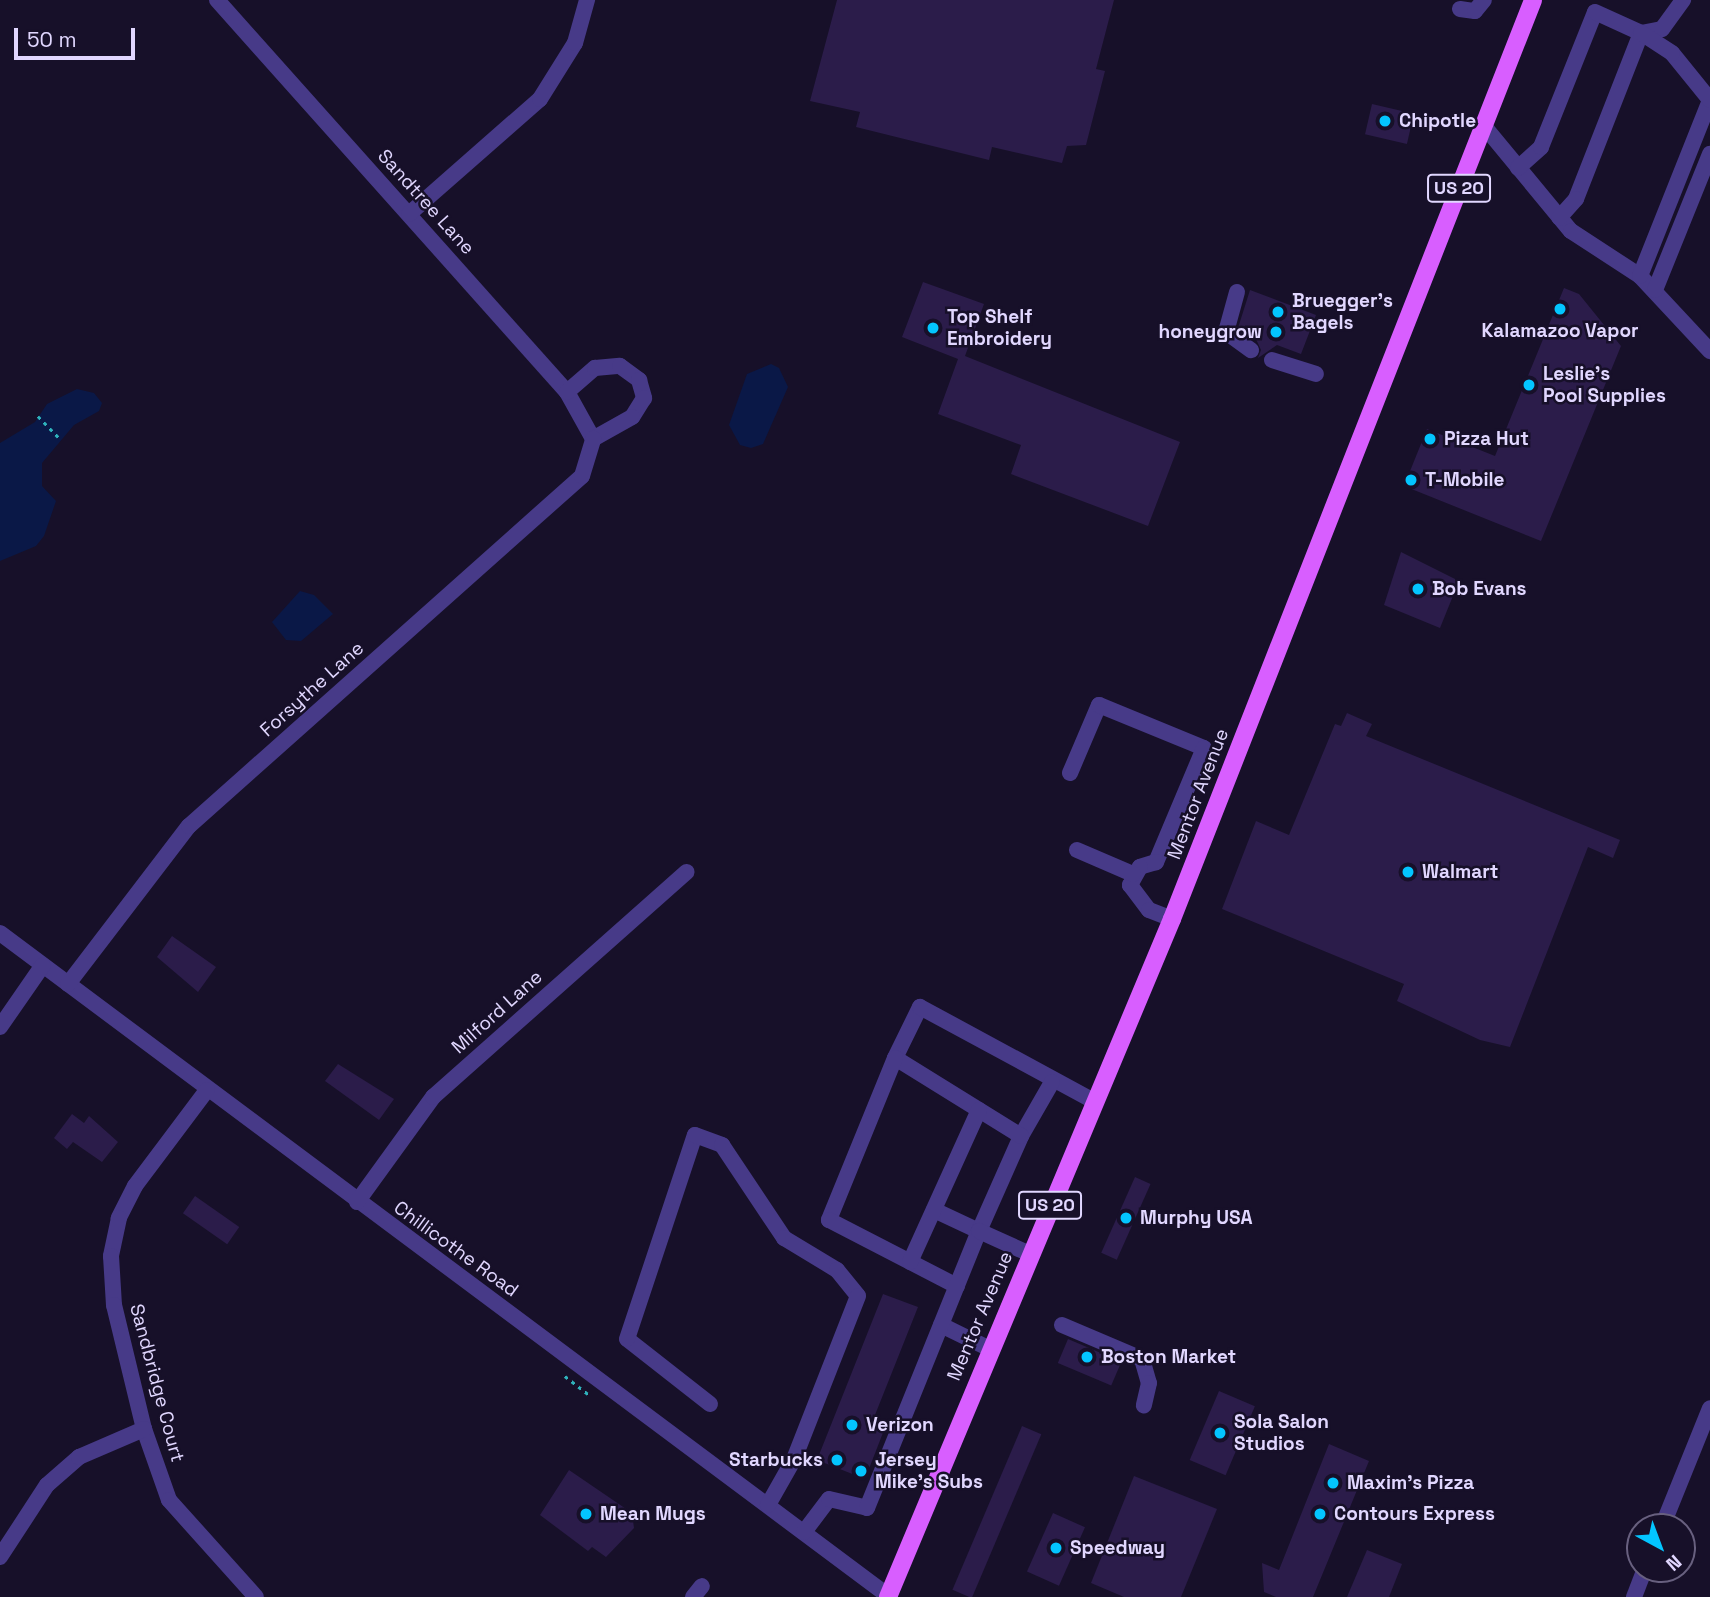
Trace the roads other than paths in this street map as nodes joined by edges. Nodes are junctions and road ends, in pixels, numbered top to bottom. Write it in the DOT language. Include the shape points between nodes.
graph roads {
  1 [pos="217,0"];
  2 [pos="587,0"];
  3 [pos="1484,0"];
  4 [pos="1534,0"];
  5 [pos="1683,0"];
  6 [pos="1597,6"];
  7 [pos="1460,9"];
  8 [pos="1642,33"];
  9 [pos="1484,126"];
  10 [pos="1710,155"];
  11 [pos="1518,167"];
  12 [pos="409,214"];
  13 [pos="1559,218"];
  14 [pos="1640,276"];
  15 [pos="1654,290"];
  16 [pos="1237,292"];
  17 [pos="1251,350"];
  18 [pos="1710,351"];
  19 [pos="1272,360"];
  20 [pos="1316,374"];
  21 [pos="567,392"];
  22 [pos="593,439"];
  23 [pos="1070,773"];
  24 [pos="1077,850"];
  25 [pos="686,872"];
  26 [pos="1133,874"];
  27 [pos="1172,919"];
  28 [pos="0,933"];
  29 [pos="43,965"];
  30 [pos="68,984"];
  31 [pos="0,1027"];
  32 [pos="895,1058"];
  33 [pos="1052,1082"];
  34 [pos="207,1090"];
  35 [pos="1094,1101"];
  36 [pos="979,1110"];
  37 [pos="1021,1136"];
  38 [pos="357,1202"];
  39 [pos="934,1209"];
  40 [pos="979,1231"];
  41 [pos="1030,1254"];
  42 [pos="910,1262"];
  43 [pos="957,1286"];
  44 [pos="942,1325"];
  45 [pos="1062,1325"];
  46 [pos="988,1348"];
  47 [pos="710,1404"];
  48 [pos="1144,1405"];
  49 [pos="1710,1408"];
  50 [pos="144,1429"];
  51 [pos="768,1505"];
  52 [pos="1668,1513"];
  53 [pos="804,1532"];
  54 [pos="0,1557"];
  55 [pos="256,1597"];
  56 [pos="889,1597"];
  1 -- 12 [label="street, Sandtree Lane"];
  2 -- 12 [label="street" via="570,53 540,99"];
  3 -- 7 [label="street" via="1475,11"];
  4 -- 9 [label="main road, Mentor Avenue / US 20"];
  5 -- 8 [label="street" via="1662,29"];
  6 -- 8 [label="street"];
  6 -- 11 [label="street" via="1541,147"];
  8 -- 13 [label="street" via="1576,199"];
  8 -- 14 [label="street" via="1672,53 1710,100"];
  9 -- 11 [label="street"];
  9 -- 27 [label="main road, Mentor Avenue / US 20"];
  10 -- 15 [label="street"];
  11 -- 13 [label="street"];
  12 -- 21 [label="street, Sandtree Lane"];
  13 -- 14 [label="street" via="1571,231"];
  14 -- 15 [label="street"];
  15 -- 18 [label="street"];
  16 -- 17 [label="street" via="1226,332"];
  19 -- 20 [label="street"];
  21 -- 22 [label="street, Sandtree Lane"];
  21 -- 22 [label="street" via="595,368 620,366 639,380 644,398 632,417"];
  22 -- 30 [label="street, Forsythe Lane" via="582,476 189,826"];
  23 -- 26 [label="street" via="1099,705 1203,748 1156,862"];
  24 -- 26 [label="street"];
  25 -- 38 [label="street, Milford Lane" via="433,1097"];
  26 -- 27 [label="street" via="1130,885 1139,902"];
  27 -- 35 [label="main road, Mentor Avenue / US 20"];
  28 -- 29 [label="street, Chillicothe Road"];
  29 -- 30 [label="street, Chillicothe Road"];
  29 -- 31 [label="street"];
  30 -- 34 [label="street, Chillicothe Road"];
  32 -- 33 [label="street" via="920,1007"];
  32 -- 36 [label="street"];
  32 -- 42 [label="street" via="829,1220"];
  33 -- 35 [label="street"];
  33 -- 37 [label="street"];
  34 -- 38 [label="street, Chillicothe Road"];
  34 -- 50 [label="street, Sandbridge Court" via="135,1186 119,1218 111,1256 114,1305"];
  35 -- 41 [label="main road, Mentor Avenue / US 20"];
  36 -- 37 [label="street"];
  36 -- 39 [label="street"];
  37 -- 40 [label="street"];
  38 -- 51 [label="street, Chillicothe Road"];
  39 -- 40 [label="street"];
  39 -- 42 [label="street"];
  40 -- 41 [label="street"];
  40 -- 43 [label="street"];
  41 -- 46 [label="main road, Mentor Avenue / US 20"];
  42 -- 43 [label="street"];
  43 -- 44 [label="street"];
  44 -- 46 [label="street"];
  44 -- 53 [label="street" via="867,1508 829,1499"];
  45 -- 48 [label="street" via="1142,1359 1149,1383"];
  46 -- 56 [label="main road, Mentor Avenue / US 20"];
  47 -- 51 [label="street" via="627,1339 695,1135 722,1145 784,1238 837,1270 858,1296 794,1459"];
  49 -- 52 [label="street"];
  50 -- 54 [label="street" via="79,1457 47,1485"];
  50 -- 55 [label="street, Sandbridge Court" via="169,1500"];
  51 -- 53 [label="street, Chillicothe Road"];
  53 -- 56 [label="street, Chillicothe Road"];
}
